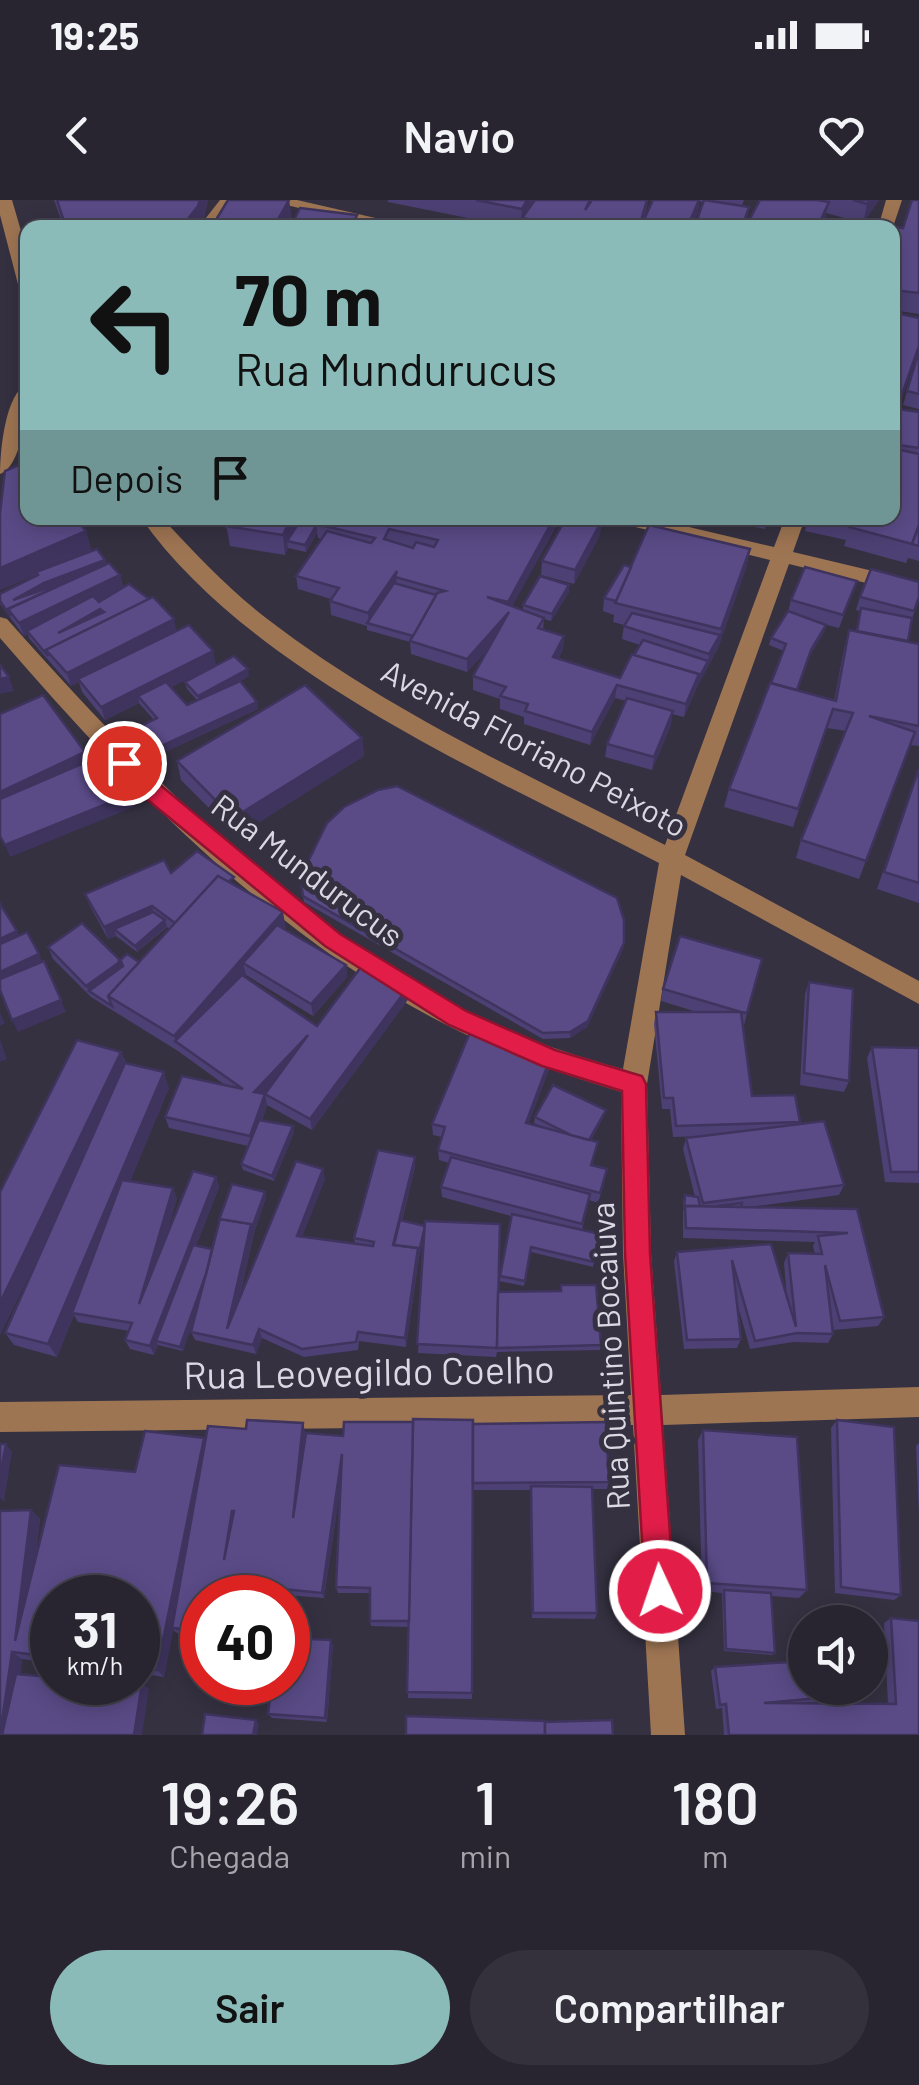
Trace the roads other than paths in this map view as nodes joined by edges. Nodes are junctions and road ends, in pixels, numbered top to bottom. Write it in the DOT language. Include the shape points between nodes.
graph roads {
  1 [pos="4,200"];
  2 [pos="228,200"];
  3 [pos="273,200"];
  4 [pos="212,220"];
  5 [pos="363,220"];
  6 [pos="20,259"];
  7 [pos="20,411"];
  8 [pos="0,468"];
  9 [pos="156,525"];
  10 [pos="654,525"];
  11 [pos="793,525"];
  12 [pos="782,557"];
  13 [pos="919,589"];
  14 [pos="0,624"];
  15 [pos="672,858"];
  16 [pos="919,993"];
  17 [pos="634,1084"];
  18 [pos="919,1402"];
  19 [pos="649,1410"];
  20 [pos="0,1417"];
  21 [pos="668,1735"];
  1 -- 6 [label="street"];
  2 -- 4 [label="street"];
  3 -- 5 [label="street"];
  7 -- 8 [label="street"];
  9 -- 15 [label="street, Avenida Floriano Peixoto" via="189,565 292,650 400,720"];
  10 -- 12 [label="street"];
  11 -- 12 [label="street, Rua Quintino Bocaiuva"];
  12 -- 13 [label="street"];
  12 -- 15 [label="street, Rua Quintino Bocaiuva"];
  14 -- 17 [label="street, Rua Mundurucus" via="150,790 332,940 458,1018 551,1059"];
  15 -- 16 [label="street, Avenida Floriano Peixoto"];
  15 -- 17 [label="street, Rua Quintino Bocaiuva"];
  17 -- 19 [label="street, Rua Quintino Bocaiuva"];
  18 -- 19 [label="street, Rua Leovegildo Coelho"];
  19 -- 20 [label="street, Rua Leovegildo Coelho"];
  19 -- 21 [label="street, Rua Quintino Bocaiuva"];
}
